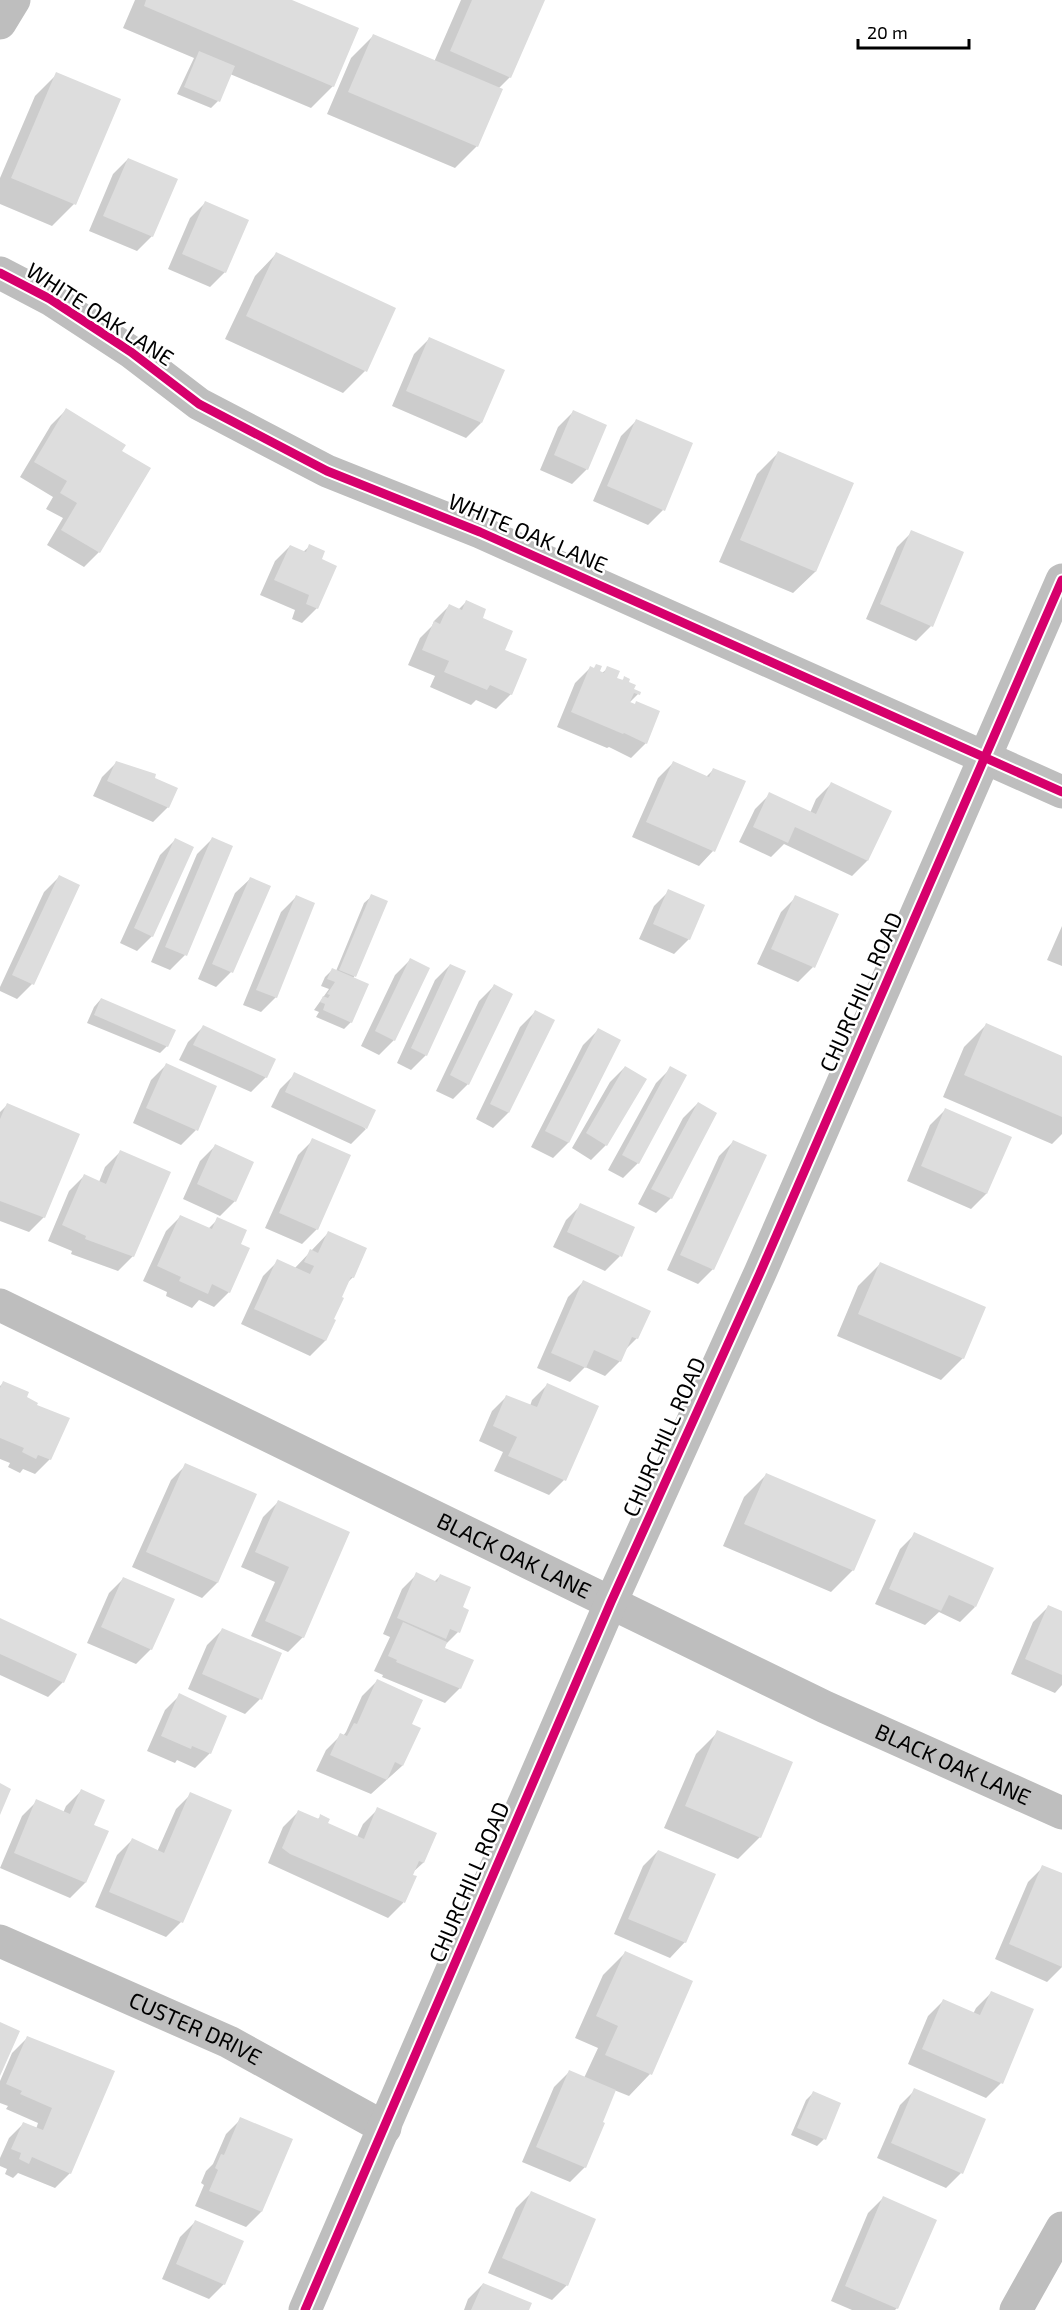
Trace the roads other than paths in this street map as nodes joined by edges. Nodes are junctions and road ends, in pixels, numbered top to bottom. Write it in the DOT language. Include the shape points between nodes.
graph roads {
  1 [pos="14,0"];
  2 [pos="0,23"];
  3 [pos="0,273"];
  4 [pos="1062,580"];
  5 [pos="985,758"];
  6 [pos="1062,792"];
  7 [pos="0,1305"];
  8 [pos="611,1602"];
  9 [pos="1062,1813"];
  10 [pos="0,1941"];
  11 [pos="385,2128"];
  12 [pos="1062,2228"];
  13 [pos="305,2310"];
  14 [pos="1016,2310"];
  1 -- 2 [label="street"];
  3 -- 5 [label="street, WHITE OAK LANE" via="50,299 132,352 199,404 327,471 480,532"];
  4 -- 5 [label="street, CHURCHILL ROAD"];
  5 -- 6 [label="street, WHITE OAK LANE"];
  5 -- 8 [label="street, CHURCHILL ROAD"];
  7 -- 8 [label="street, BLACK OAK LANE"];
  8 -- 9 [label="street, BLACK OAK LANE" via="825,1707"];
  8 -- 11 [label="street, CHURCHILL ROAD"];
  10 -- 11 [label="street, CUSTER DRIVE" via="229,2042"];
  11 -- 13 [label="street, CHURCHILL ROAD"];
  12 -- 14 [label="street"];
}
